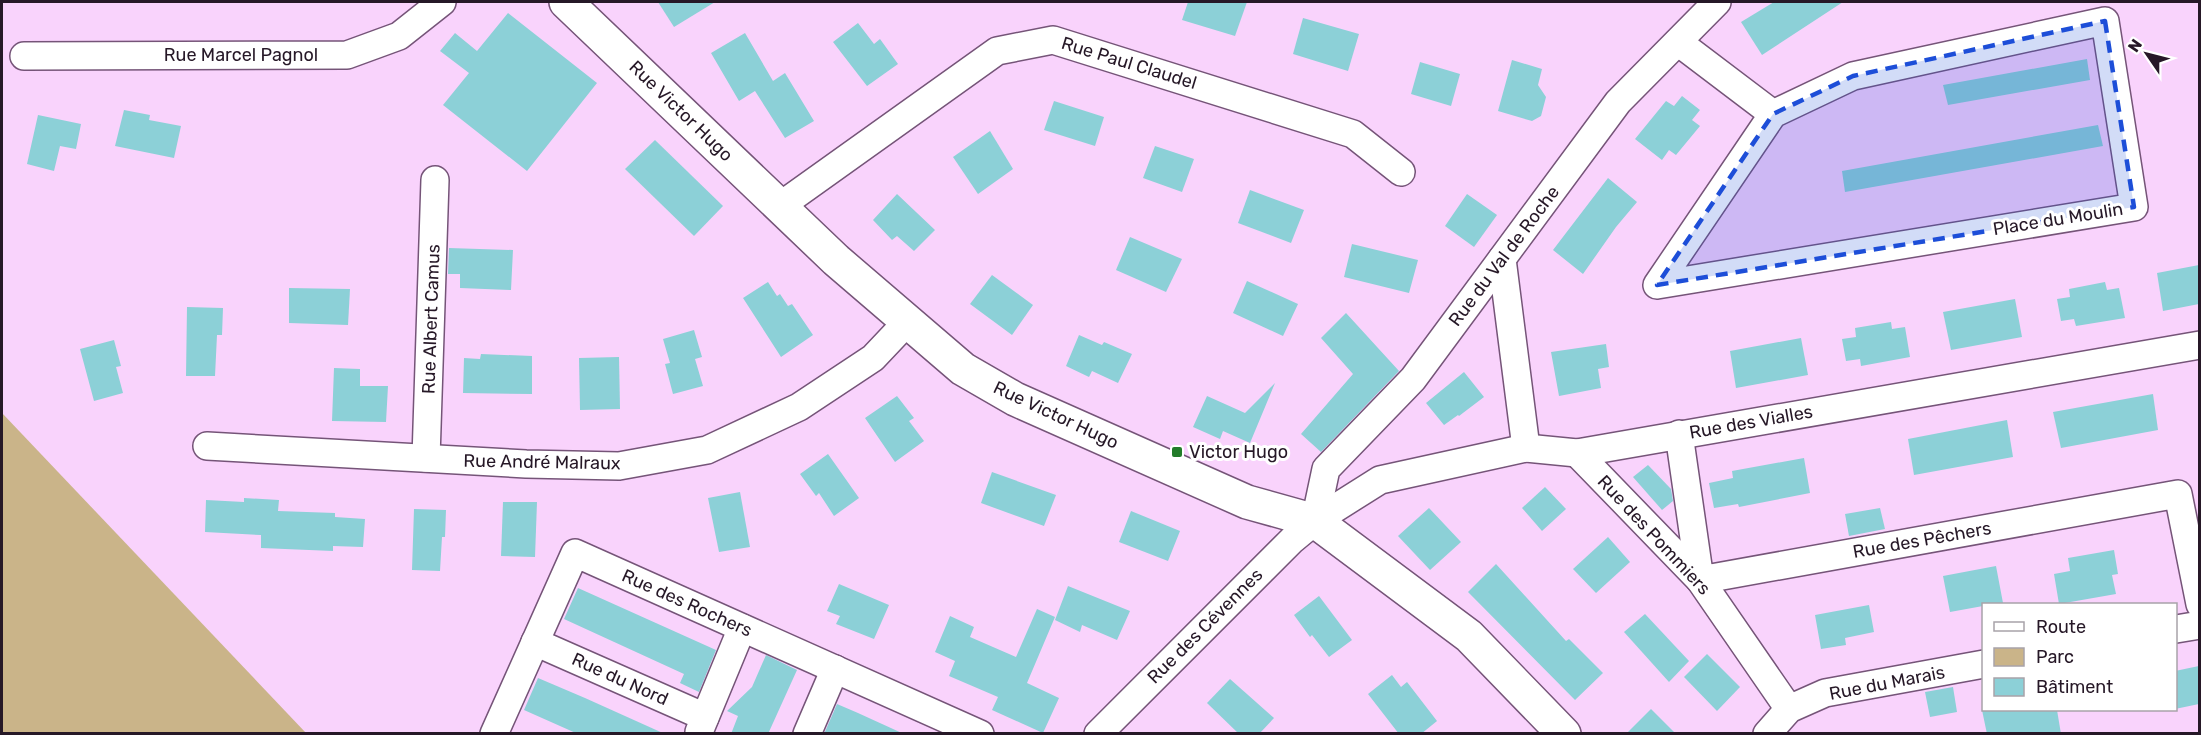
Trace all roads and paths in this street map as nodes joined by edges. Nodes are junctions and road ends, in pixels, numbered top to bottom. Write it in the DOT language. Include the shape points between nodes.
graph roads {
  1 [pos="442,2"];
  2 [pos="566,2"];
  3 [pos="1717,2"];
  4 [pos="1678,42"];
  5 [pos="24,56"];
  6 [pos="1773,114"];
  7 [pos="1401,172"];
  8 [pos="435,180"];
  9 [pos="780,206"];
  10 [pos="1502,259"];
  11 [pos="908,321"];
  12 [pos="2199,345"];
  13 [pos="1679,434"];
  14 [pos="207,446"];
  15 [pos="1526,448"];
  16 [pos="1577,453"];
  17 [pos="426,458"];
  18 [pos="1316,521"];
  19 [pos="1700,580"];
  20 [pos="2199,604"];
  21 [pos="2199,624"];
  22 [pos="742,627"];
  23 [pos="2177,629"];
  24 [pos="535,642"];
  25 [pos="1982,664"];
  26 [pos="835,669"];
  27 [pos="1789,709"];
  28 [pos="701,725"];
  29 [pos="494,734"];
  30 [pos="807,734"];
  31 [pos="980,734"];
  32 [pos="1098,734"];
  33 [pos="1564,734"];
  34 [pos="1767,734"];
  1 -- 5 [label="street, Rue Marcel Pagnol" via="399,36 347,55"];
  2 -- 9 [label="street, Rue Victor Hugo"];
  3 -- 4 [label="street, Rue du Val de Roche"];
  4 -- 6 [label="street"];
  4 -- 10 [label="street, Rue du Val de Roche" via="1618,102"];
  6 -- 6 [label="street, Place du Moulin" via="1853,76 2105,21 2134,207 1658,285"];
  7 -- 9 [label="street, Rue Paul Claudel" via="1353,134 1053,40 997,51"];
  8 -- 17 [label="street, Rue Albert Camus"];
  9 -- 11 [label="street, Rue Victor Hugo"];
  10 -- 15 [label="street"];
  10 -- 18 [label="street, Rue du Val de Roche" via="1413,379 1326,470"];
  11 -- 17 [label="street, Rue André Malraux" via="873,358 799,407 707,450 619,466"];
  11 -- 18 [label="street, Rue Victor Hugo" via="963,369 1015,399 1247,502"];
  12 -- 13 [label="street, Rue des Vialles"];
  13 -- 16 [label="street, Rue des Vialles"];
  13 -- 19 [label="street"];
  14 -- 17 [label="street, Rue André Malraux"];
  15 -- 16 [label="street, Rue des Vialles"];
  15 -- 18 [label="street, Rue des Vialles" via="1380,480"];
  16 -- 19 [label="street, Rue des Pommiers"];
  18 -- 32 [label="street, Rue des Cévennes" via="1292,540"];
  18 -- 33 [label="street, Rue Victor Hugo" via="1469,636"];
  19 -- 20 [label="street, Rue des Pêchers" via="2178,494"];
  19 -- 27 [label="street, Rue des Pommiers"];
  21 -- 23 [label="street"];
  22 -- 24 [label="street, Rue des Rochers" via="575,553"];
  22 -- 26 [label="street, Rue des Rochers"];
  22 -- 28 [label="street, Rue du Nord"];
  24 -- 28 [label="street, Rue du Nord"];
  24 -- 29 [label="street, Rue des Rochers"];
  25 -- 27 [label="street, Rue du Marais" via="1825,693"];
  26 -- 30 [label="street"];
  26 -- 31 [label="street, Rue des Rochers"];
  27 -- 34 [label="street, Rue du Marais"];
}
